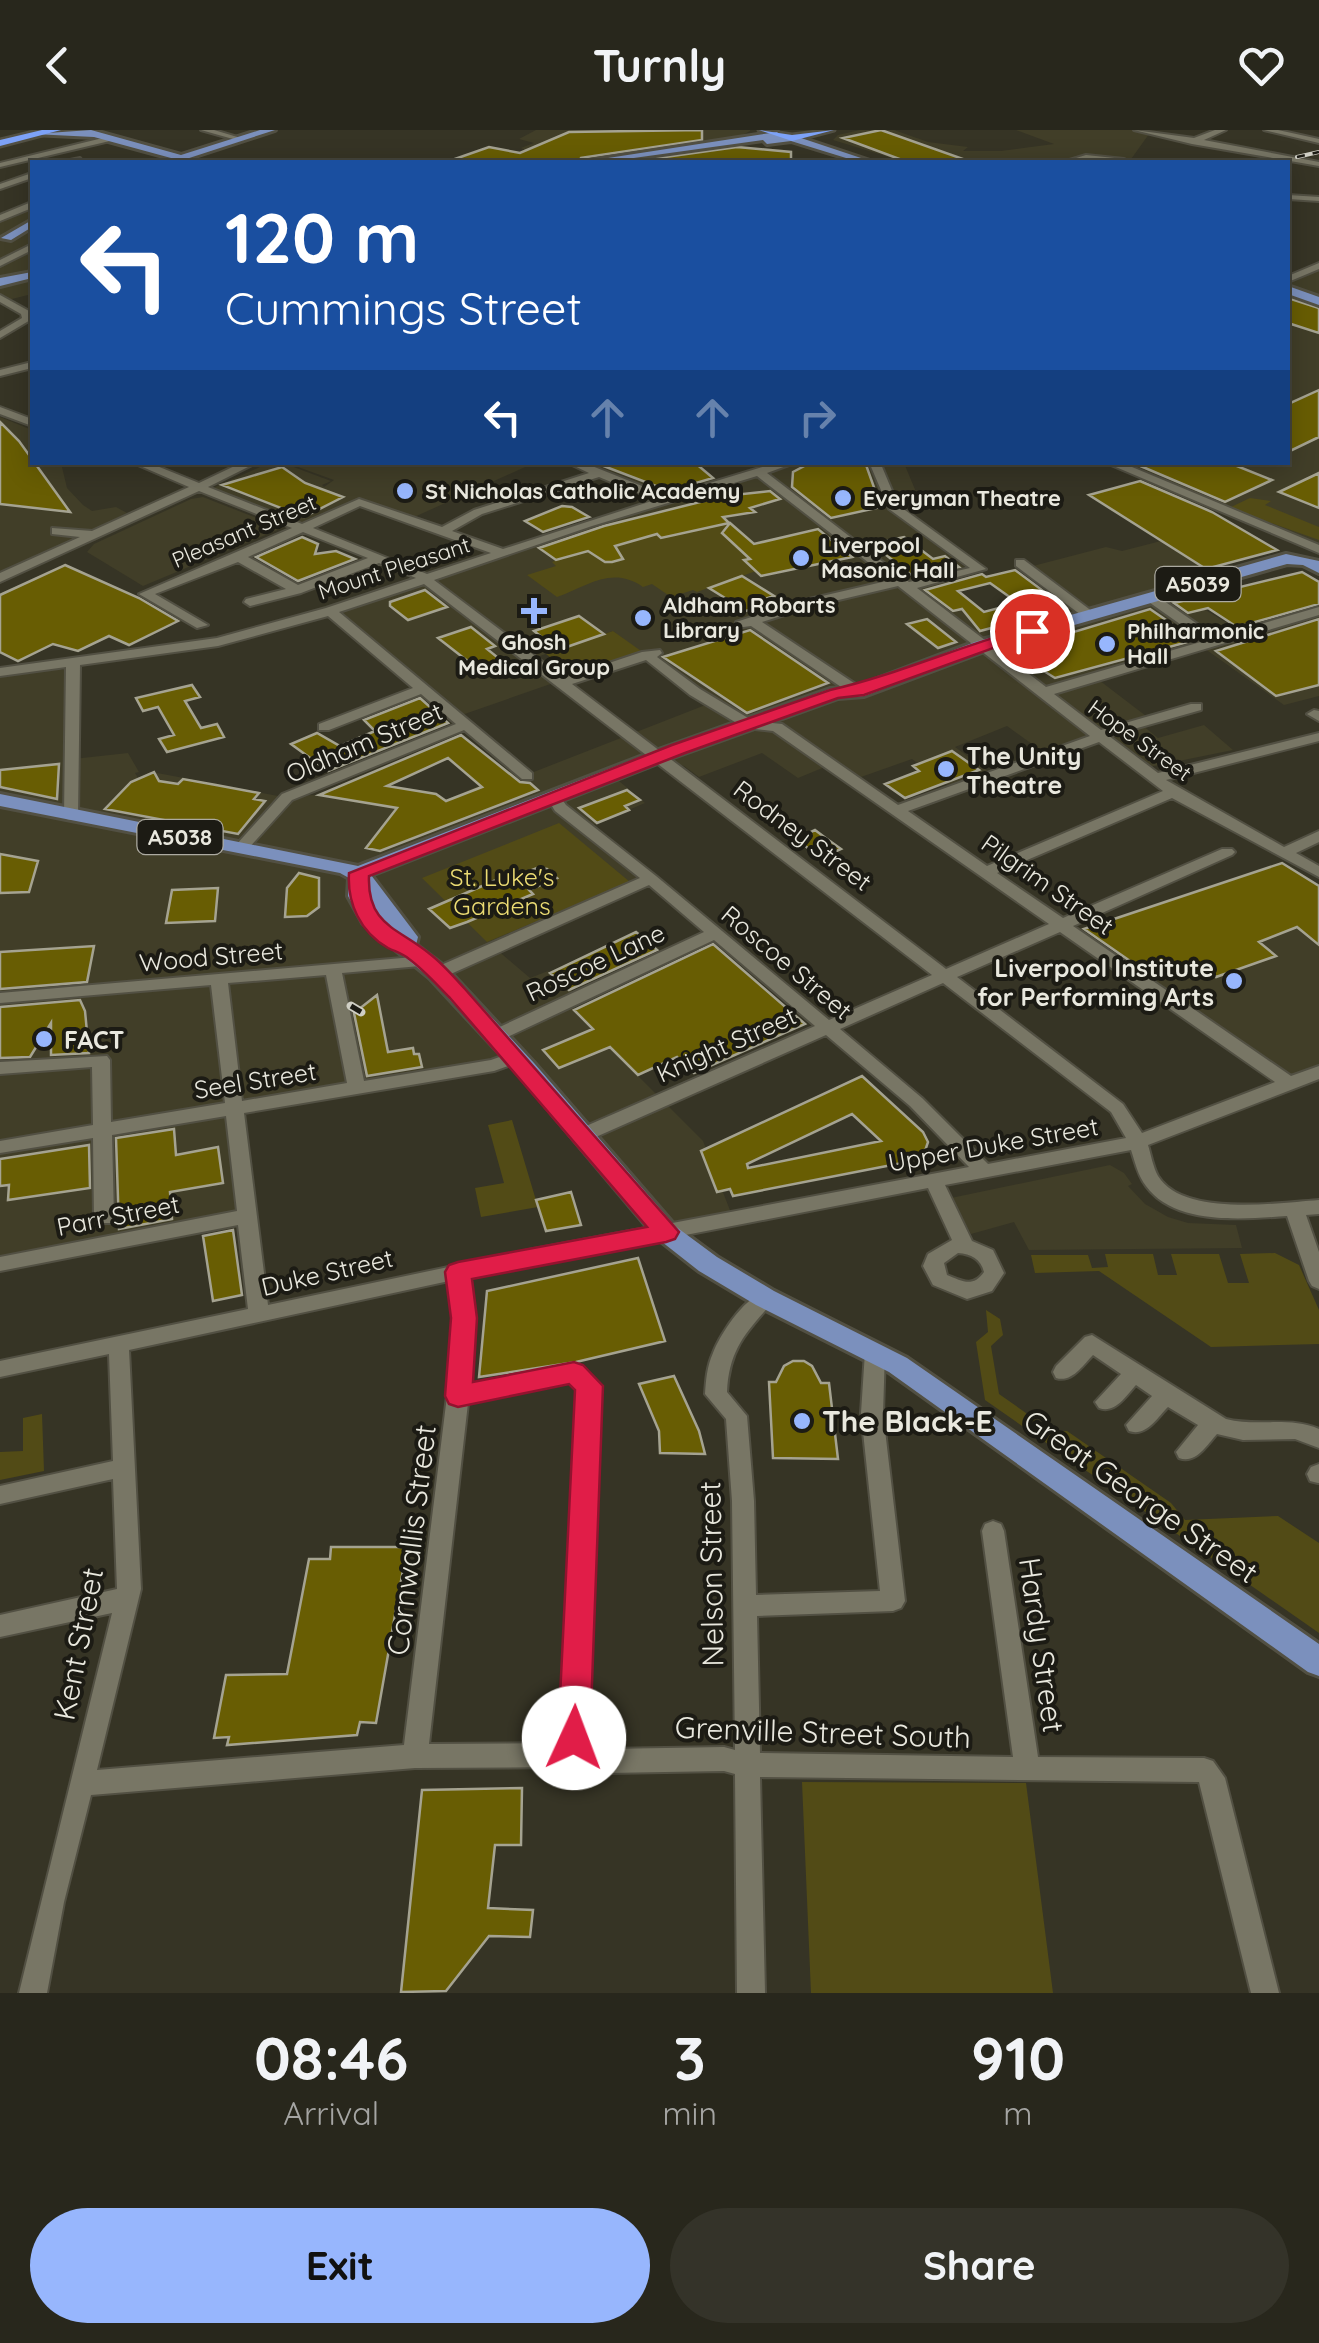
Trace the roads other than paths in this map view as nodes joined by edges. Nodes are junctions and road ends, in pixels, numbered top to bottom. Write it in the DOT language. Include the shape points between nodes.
graph roads {
  1 [pos="56,130"];
  2 [pos="80,130"];
  3 [pos="211,130"];
  4 [pos="270,130"];
  5 [pos="760,130"];
  6 [pos="833,130"];
  7 [pos="1138,130"];
  8 [pos="1222,130"];
  9 [pos="1268,130"];
  10 [pos="35,132"];
  11 [pos="100,134"];
  12 [pos="790,134"];
  13 [pos="0,140"];
  14 [pos="240,140"];
  15 [pos="746,141"];
  16 [pos="1192,142"];
  17 [pos="1319,142"];
  18 [pos="826,144"];
  19 [pos="704,147"];
  20 [pos="53,152"];
  21 [pos="1282,158"];
  22 [pos="80,160"];
  23 [pos="165,160"];
  24 [pos="185,160"];
  25 [pos="602,160"];
  26 [pos="862,160"];
  27 [pos="878,160"];
  28 [pos="1074,160"];
  29 [pos="1114,160"];
  30 [pos="1319,164"];
  31 [pos="0,165"];
  32 [pos="30,177"];
  33 [pos="0,188"];
  34 [pos="30,194"];
  35 [pos="1290,197"];
  36 [pos="1319,199"];
  37 [pos="6,202"];
  38 [pos="30,206"];
  39 [pos="0,218"];
  40 [pos="30,224"];
  41 [pos="2,238"];
  42 [pos="30,245"];
  43 [pos="30,247"];
  44 [pos="0,263"];
  45 [pos="1319,266"];
  46 [pos="30,276"];
  47 [pos="1290,278"];
  48 [pos="0,282"];
  49 [pos="1290,291"];
  50 [pos="2,300"];
  51 [pos="1319,300"];
  52 [pos="0,335"];
  53 [pos="30,365"];
  54 [pos="2,373"];
  55 [pos="0,410"];
  56 [pos="30,421"];
  57 [pos="144,465"];
  58 [pos="246,465"];
  59 [pos="580,465"];
  60 [pos="784,465"];
  61 [pos="875,465"];
  62 [pos="1115,465"];
  63 [pos="600,473"];
  64 [pos="760,474"];
  65 [pos="201,486"];
  66 [pos="666,500"];
  67 [pos="304,528"];
  68 [pos="56,531"];
  69 [pos="442,532"];
  70 [pos="94,536"];
  71 [pos="503,553"];
  72 [pos="239,557"];
  73 [pos="380,558"];
  74 [pos="1316,558"];
  75 [pos="1020,563"];
  76 [pos="0,578"];
  77 [pos="425,578"];
  78 [pos="902,584"];
  79 [pos="297,590"];
  80 [pos="1150,598"];
  81 [pos="250,602"];
  82 [pos="330,611"];
  83 [pos="1319,612"];
  84 [pos="1089,615"];
  85 [pos="181,625"];
  86 [pos="202,626"];
  87 [pos="1213,641"];
  88 [pos="218,642"];
  89 [pos="981,646"];
  90 [pos="73,662"];
  91 [pos="0,672"];
  92 [pos="565,682"];
  93 [pos="422,689"];
  94 [pos="858,692"];
  95 [pos="1042,693"];
  96 [pos="1196,707"];
  97 [pos="465,725"];
  98 [pos="750,725"];
  99 [pos="777,726"];
  100 [pos="324,728"];
  101 [pos="1099,736"];
  102 [pos="1319,737"];
  103 [pos="665,761"];
  104 [pos="527,776"];
  105 [pos="1155,778"];
  106 [pos="1173,792"];
  107 [pos="0,800"];
  108 [pos="557,803"];
  109 [pos="897,810"];
  110 [pos="71,816"];
  111 [pos="1319,836"];
  112 [pos="242,848"];
  113 [pos="1227,852"];
  114 [pos="1284,853"];
  115 [pos="986,872"];
  116 [pos="1319,872"];
  117 [pos="365,878"];
  118 [pos="652,879"];
  119 [pos="1060,923"];
  120 [pos="714,934"];
  121 [pos="432,967"];
  122 [pos="333,970"];
  123 [pos="946,975"];
  124 [pos="219,981"];
  125 [pos="0,998"];
  126 [pos="826,1027"];
  127 [pos="497,1036"];
  128 [pos="516,1057"];
  129 [pos="0,1068"];
  130 [pos="1319,1072"];
  131 [pos="1290,1084"];
  132 [pos="357,1089"];
  133 [pos="233,1110"];
  134 [pos="105,1129"];
  135 [pos="583,1135"];
  136 [pos="1138,1142"];
  137 [pos="0,1147"];
  138 [pos="984,1170"];
  139 [pos="933,1180"];
  140 [pos="1294,1208"];
  141 [pos="1319,1208"];
  142 [pos="246,1216"];
  143 [pos="104,1218"];
  144 [pos="666,1232"];
  145 [pos="965,1246"];
  146 [pos="0,1264"];
  147 [pos="458,1272"];
  148 [pos="1319,1281"];
  149 [pos="765,1298"];
  150 [pos="258,1316"];
  151 [pos="120,1345"];
  152 [pos="874,1352"];
  153 [pos="0,1369"];
  154 [pos="1062,1372"];
  155 [pos="1136,1372"];
  156 [pos="1169,1393"];
  157 [pos="458,1396"];
  158 [pos="1106,1402"];
  159 [pos="1214,1423"];
  160 [pos="1138,1425"];
  161 [pos="1315,1429"];
  162 [pos="1187,1452"];
  163 [pos="125,1467"];
  164 [pos="0,1495"];
  165 [pos="993,1530"];
  166 [pos="127,1599"];
  167 [pos="745,1606"];
  168 [pos="0,1626"];
  169 [pos="1319,1662"];
  170 [pos="415,1756"];
  171 [pos="573,1756"];
  172 [pos="746,1765"];
  173 [pos="1027,1769"];
  174 [pos="81,1784"];
  175 [pos="32,1993"];
  176 [pos="751,1993"];
  177 [pos="1265,1993"];
  1 -- 10 [label="highway"];
  2 -- 11 [label="main road"];
  3 -- 14 [label="street"];
  4 -- 14 [label="main road"];
  5 -- 12 [label="highway"];
  5 -- 15 [label="main road"];
  6 -- 12 [label="highway"];
  6 -- 18 [label="main road"];
  7 -- 16 [label="street"];
  8 -- 16 [label="street"];
  9 -- 17 [label="street"];
  10 -- 11 [label="main road"];
  10 -- 13 [label="highway"];
  11 -- 20 [label="street"];
  11 -- 23 [label="main road"];
  12 -- 15 [label="main road"];
  12 -- 18 [label="main road"];
  12 -- 19 [label="main road"];
  12 -- 26 [label="main road"];
  14 -- 24 [label="main road"];
  15 -- 19 [label="main road"];
  16 -- 21 [label="street"];
  17 -- 21 [label="street"];
  18 -- 27 [label="main road"];
  19 -- 25 [label="main road"];
  20 -- 22 [label="street"];
  20 -- 31 [label="street"];
  21 -- 30 [label="street"];
  23 -- 24 [label="main road"];
  28 -- 29 [label="street"];
  32 -- 33 [label="street"];
  34 -- 37 [label="street"];
  35 -- 36 [label="street"];
  38 -- 39 [label="street"];
  40 -- 41 [label="main road"];
  41 -- 42 [label="main road"];
  43 -- 44 [label="street"];
  45 -- 47 [label="street"];
  46 -- 48 [label="main road"];
  49 -- 51 [label="main road"];
  50 -- 52 [label="street" via="25,317"];
  53 -- 54 [label="street"];
  55 -- 56 [label="street"];
  57 -- 65 [label="street, Rodney Street"];
  58 -- 65 [label="street"];
  59 -- 63 [label="street"];
  60 -- 64 [label="street, Mount Pleasant"];
  61 -- 78 [label="street" via="893,507 980,568"];
  62 -- 74 [label="street"];
  63 -- 66 [label="street"];
  63 -- 69 [label="street" via="478,512"];
  64 -- 66 [label="street, Mount Pleasant"];
  64 -- 78 [label="street, Hope Street"];
  65 -- 67 [label="street, Rodney Street"];
  65 -- 70 [label="street"];
  66 -- 71 [label="street, Mount Pleasant"];
  67 -- 69 [label="street, Pleasant Street" via="359,502"];
  67 -- 72 [label="street, Pleasant Street"];
  67 -- 73 [label="street, Rodney Street"];
  68 -- 70 [label="street"];
  69 -- 71 [label="street"];
  70 -- 76 [label="street"];
  71 -- 77 [label="street, Mount Pleasant"];
  72 -- 79 [label="street"];
  72 -- 86 [label="street, Pleasant Street" via="145,594"];
  73 -- 77 [label="street, Rodney Street"];
  73 -- 79 [label="street"];
  74 -- 80 [label="main road, A5039" via="1286,560"];
  75 -- 84 [label="street"];
  77 -- 82 [label="street, Mount Pleasant"];
  77 -- 92 [label="street, Rodney Street"];
  78 -- 89 [label="street, Hope Street"];
  78 -- 94 [label="street" via="809,602 746,623"];
  79 -- 81 [label="street"];
  80 -- 84 [label="main road, A5039"];
  80 -- 87 [label="street"];
  82 -- 88 [label="street, Mount Pleasant"];
  82 -- 93 [label="street"];
  83 -- 87 [label="street"];
  84 -- 89 [label="main road, A5039"];
  85 -- 88 [label="street"];
  87 -- 95 [label="street"];
  88 -- 90 [label="street, Mount Pleasant"];
  89 -- 94 [label="main road, A5039"];
  89 -- 95 [label="street, Hope Street"];
  90 -- 91 [label="street, Mount Pleasant"];
  90 -- 110 [label="street"];
  92 -- 98 [label="street" via="654,653 695,692"];
  92 -- 103 [label="street, Rodney Street"];
  93 -- 97 [label="street"];
  93 -- 100 [label="street"];
  94 -- 98 [label="main road, A5039" via="836,693"];
  94 -- 99 [label="main road, A5039"];
  95 -- 101 [label="street, Hope Street"];
  96 -- 101 [label="street"];
  97 -- 104 [label="street"];
  97 -- 112 [label="street, Oldham Street" via="287,797"];
  98 -- 99 [label="street"];
  98 -- 103 [label="main road, A5039"];
  99 -- 103 [label="main road, A5039"];
  99 -- 109 [label="street, Pilgrim Street"];
  101 -- 105 [label="street, Hope Street"];
  101 -- 109 [label="street"];
  102 -- 105 [label="street"];
  103 -- 108 [label="main road, A5039"];
  103 -- 123 [label="street, Rodney Street"];
  105 -- 106 [label="street, Hope Street"];
  106 -- 114 [label="street, Hope Street"];
  106 -- 115 [label="street"];
  107 -- 110 [label="main road, A5038"];
  108 -- 117 [label="main road, A5039"];
  108 -- 118 [label="street, Roscoe Street"];
  109 -- 115 [label="street, Pilgrim Street"];
  110 -- 112 [label="main road, A5038"];
  111 -- 114 [label="street"];
  112 -- 117 [label="main road, A5038" via="336,865"];
  113 -- 119 [label="street, Knight Street"];
  114 -- 116 [label="street, Hope Street"];
  115 -- 119 [label="street, Pilgrim Street"];
  117 -- 121 [label="main road, Great George Street" via="396,944"];
  118 -- 120 [label="street, Roscoe Street"];
  118 -- 121 [label="street, Wood Street"];
  119 -- 123 [label="street, Knight Street"];
  119 -- 131 [label="street, Pilgrim Street"];
  120 -- 126 [label="street, Roscoe Street"];
  120 -- 127 [label="street, Roscoe Lane"];
  121 -- 122 [label="street, Wood Street"];
  121 -- 127 [label="main road, Great George Street"];
  122 -- 124 [label="street, Wood Street"];
  122 -- 132 [label="street"];
  123 -- 126 [label="street, Knight Street"];
  123 -- 136 [label="street, Rodney Street" via="1116,1108"];
  124 -- 125 [label="street, Wood Street"];
  124 -- 133 [label="street"];
  126 -- 135 [label="street, Knight Street"];
  126 -- 138 [label="street, Roscoe Street"];
  127 -- 128 [label="main road, Great George Street"];
  128 -- 132 [label="street, Seel Street"];
  128 -- 135 [label="main road, Great George Street"];
  129 -- 134 [label="street" via="101,1060"];
  130 -- 131 [label="street, Upper Duke Street"];
  131 -- 136 [label="street, Upper Duke Street"];
  132 -- 133 [label="street, Seel Street"];
  133 -- 134 [label="street, Seel Street"];
  133 -- 142 [label="street"];
  134 -- 137 [label="street, Seel Street"];
  134 -- 143 [label="street"];
  135 -- 144 [label="main road, Great George Street"];
  136 -- 138 [label="street, Upper Duke Street"];
  136 -- 140 [label="street, Rodney Street" via="1152,1183 1177,1202 1212,1209"];
  138 -- 139 [label="street, Upper Duke Street"];
  139 -- 144 [label="street, Upper Duke Street"];
  139 -- 145 [label="street"];
  140 -- 141 [label="street, Rodney Street"];
  140 -- 148 [label="street"];
  142 -- 146 [label="street, Parr Street"];
  142 -- 150 [label="street"];
  144 -- 147 [label="street, Duke Street"];
  144 -- 149 [label="main road, Great George Street"];
  147 -- 150 [label="street, Duke Street"];
  147 -- 157 [label="street, Cornwallis Street" via="464,1318"];
  149 -- 152 [label="main road, Great George Street"];
  149 -- 167 [label="street, Nelson Street" via="718,1358 716,1394 736,1416"];
  150 -- 151 [label="street, Duke Street"];
  151 -- 153 [label="street, Duke Street"];
  151 -- 163 [label="street, Kent Street"];
  152 -- 167 [label="street" via="872,1412 893,1601"];
  152 -- 169 [label="main road, Great George Street"];
  154 -- 155 [label="street" via="1092,1343"];
  155 -- 156 [label="street"];
  155 -- 158 [label="street"];
  156 -- 159 [label="street"];
  156 -- 160 [label="street"];
  157 -- 170 [label="street, Cornwallis Street"];
  157 -- 171 [label="street" via="574,1372 589,1386"];
  159 -- 161 [label="street"];
  159 -- 162 [label="street"];
  163 -- 164 [label="street"];
  163 -- 166 [label="street, Kent Street"];
  165 -- 173 [label="street, Hardy Street"];
  166 -- 168 [label="street"];
  166 -- 174 [label="street, Kent Street"];
  167 -- 172 [label="street, Nelson Street"];
  170 -- 171 [label="street, Grenville Street South"];
  170 -- 174 [label="street, Grenville Street South"];
  171 -- 172 [label="street, Grenville Street South" via="724,1758"];
  172 -- 173 [label="street, Grenville Street South"];
  172 -- 176 [label="street, Nelson Street"];
  173 -- 177 [label="street, Grenville Street South" via="1204,1770 1212,1778"];
  174 -- 175 [label="street, Kent Street"];
}
